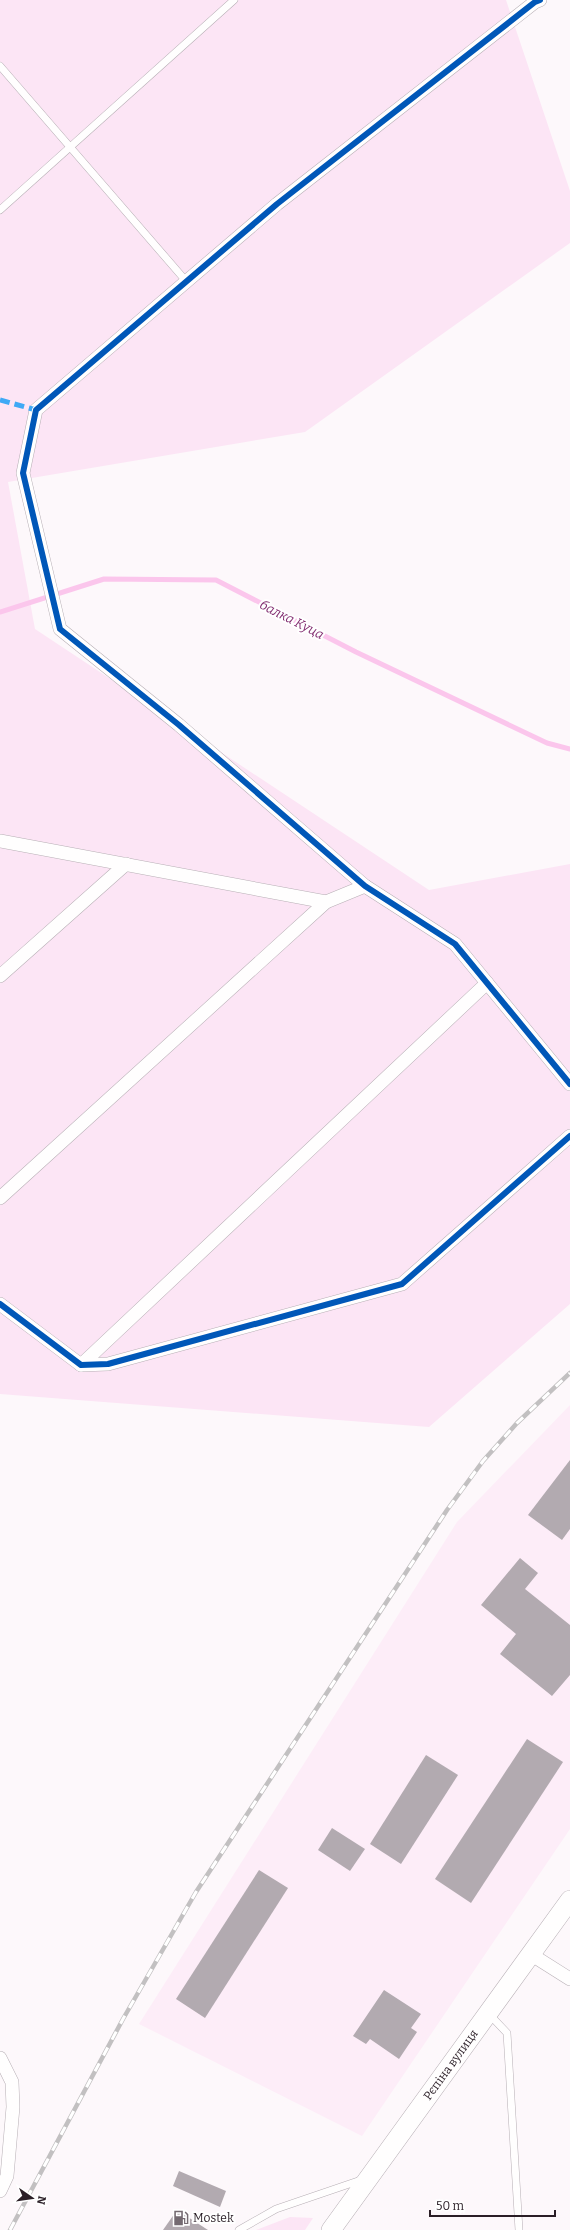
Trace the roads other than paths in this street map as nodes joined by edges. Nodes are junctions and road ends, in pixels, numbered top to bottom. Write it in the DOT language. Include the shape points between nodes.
graph roads {
  1 [pos="234,0"];
  2 [pos="540,0"];
  3 [pos="0,66"];
  4 [pos="70,147"];
  5 [pos="0,210"];
  6 [pos="186,281"];
  7 [pos="0,841"];
  8 [pos="126,864"];
  9 [pos="366,886"];
  10 [pos="326,902"];
  11 [pos="0,976"];
  12 [pos="487,984"];
  13 [pos="570,1084"];
  14 [pos="570,1136"];
  15 [pos="0,1198"];
  16 [pos="0,1304"];
  17 [pos="81,1365"];
  18 [pos="570,1900"];
  19 [pos="532,1955"];
  20 [pos="570,1979"];
  21 [pos="489,2014"];
  22 [pos="0,2058"];
  23 [pos="369,2177"];
  24 [pos="0,2191"];
  25 [pos="239,2230"];
  26 [pos="331,2230"];
  27 [pos="519,2230"];
  1 -- 4 [label="lane"];
  2 -- 6 [label="street" via="534,2 277,204"];
  3 -- 4 [label="lane"];
  4 -- 5 [label="lane"];
  4 -- 6 [label="lane"];
  6 -- 9 [label="street" via="36,410 23,473 60,629 179,725"];
  7 -- 8 [label="street"];
  8 -- 10 [label="street"];
  8 -- 11 [label="street"];
  9 -- 10 [label="street"];
  9 -- 12 [label="street" via="455,944"];
  10 -- 15 [label="street"];
  12 -- 13 [label="street"];
  12 -- 17 [label="street"];
  14 -- 17 [label="street" via="402,1284 108,1364"];
  16 -- 17 [label="street"];
  18 -- 19 [label="street, Рєпіна вулиця"];
  19 -- 20 [label="street"];
  19 -- 21 [label="street, Рєпіна вулиця"];
  21 -- 23 [label="street, Рєпіна вулиця"];
  21 -- 27 [label="lane" via="507,2033"];
  22 -- 24 [label="street" via="12,2082 13,2107 7,2176"];
  23 -- 25 [label="lane" via="276,2209"];
  23 -- 26 [label="street, Рєпіна вулиця"];
}
